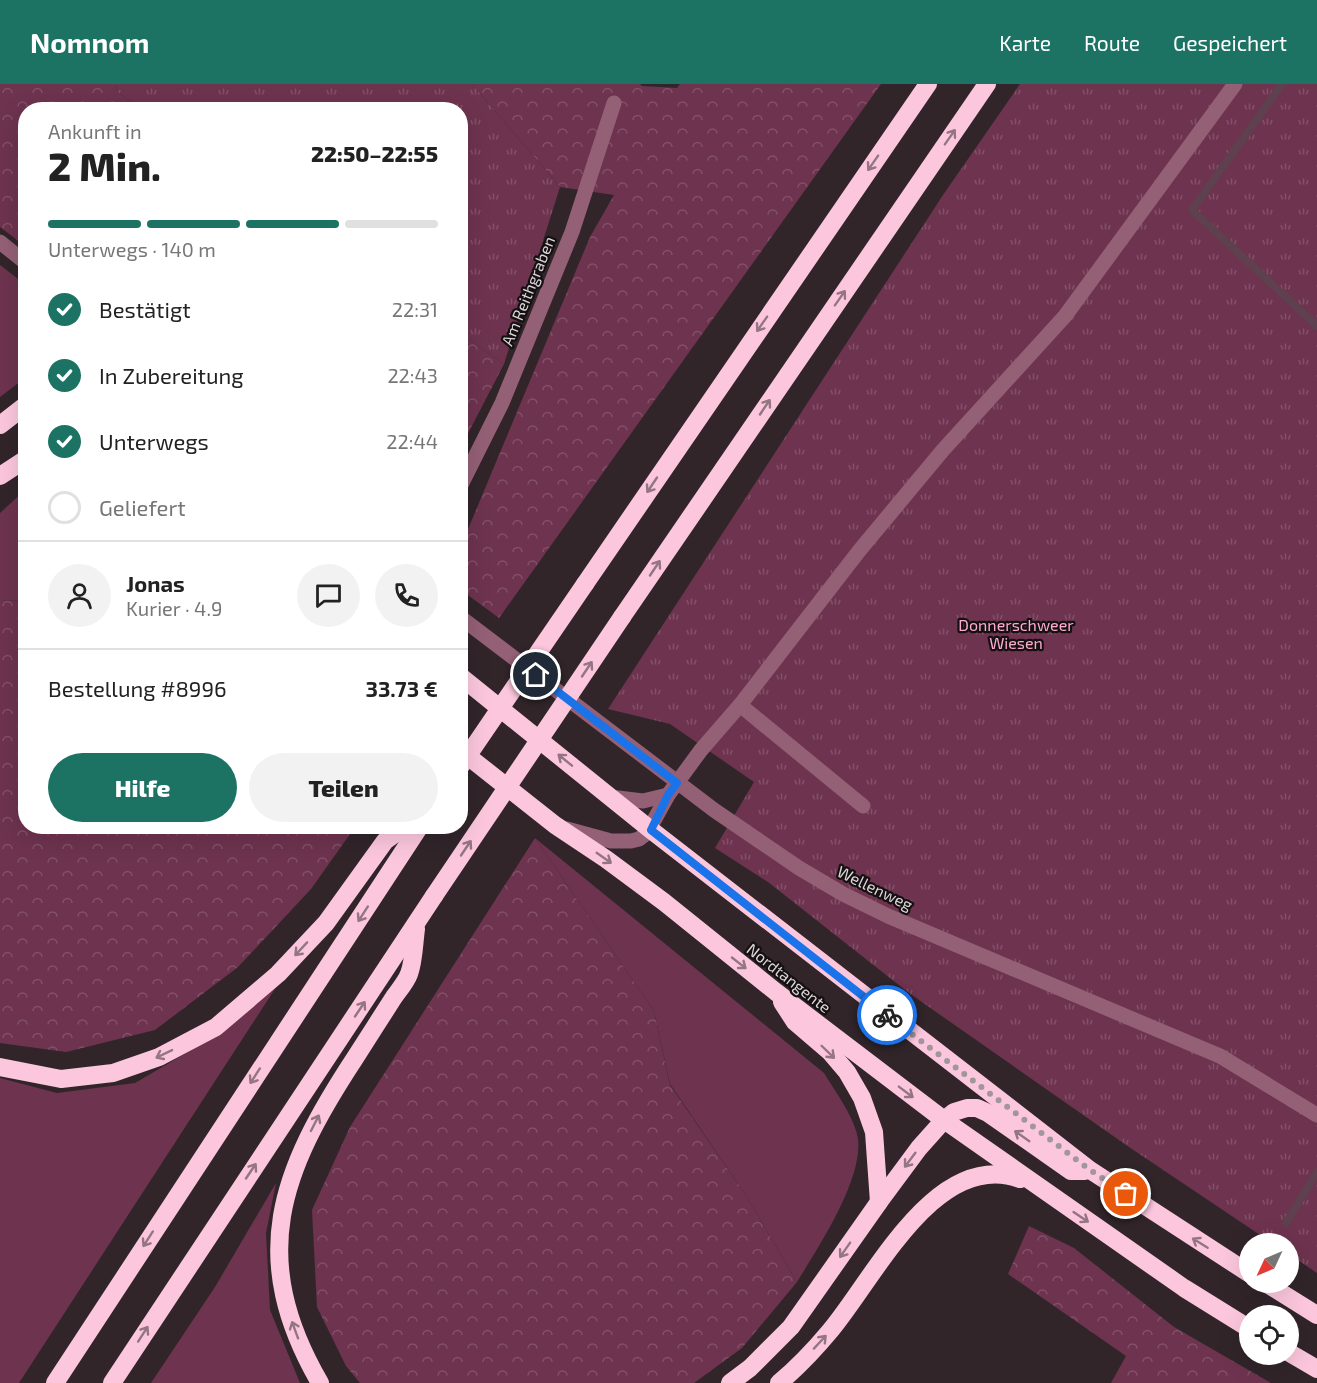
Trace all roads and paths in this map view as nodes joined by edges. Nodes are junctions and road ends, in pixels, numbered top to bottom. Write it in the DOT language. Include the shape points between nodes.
graph roads {
  1 [pos="928,84"];
  2 [pos="987,84"];
  3 [pos="1235,84"];
  4 [pos="614,103"];
  5 [pos="0,242"];
  6 [pos="18,257"];
  7 [pos="18,411"];
  8 [pos="0,425"];
  9 [pos="18,464"];
  10 [pos="468,471"];
  11 [pos="0,476"];
  12 [pos="468,623"];
  13 [pos="468,682"];
  14 [pos="740,705"];
  15 [pos="468,755"];
  16 [pos="468,756"];
  17 [pos="673,789"];
  18 [pos="610,797"];
  19 [pos="863,806"];
  20 [pos="555,825"];
  21 [pos="651,830"];
  22 [pos="395,834"];
  23 [pos="415,834"];
  24 [pos="416,925"];
  25 [pos="776,992"];
  26 [pos="0,1067"];
  27 [pos="1317,1115"];
  28 [pos="944,1120"];
  29 [pos="1090,1170"];
  30 [pos="1033,1184"];
  31 [pos="879,1202"];
  32 [pos="1239,1267"];
  33 [pos="1282,1293"];
  34 [pos="1317,1315"];
  35 [pos="1239,1322"];
  36 [pos="1299,1358"];
  37 [pos="1317,1369"];
  38 [pos="55,1383"];
  39 [pos="112,1383"];
  40 [pos="320,1383"];
  41 [pos="730,1383"];
  42 [pos="779,1383"];
  1 -- 15 [label="highway, one-way, bridge"];
  24 -- 2 [label="highway, one-way, bridge"];
  3 -- 14 [label="street" via="1065,316 943,450"];
  4 -- 10 [label="street, Am Reithgraben" via="572,232 502,403"];
  5 -- 6 [label="street"];
  7 -- 8 [label="highway"];
  9 -- 11 [label="highway"];
  12 -- 17 [label="street, Wellenweg"];
  18 -- 13 [label="highway, Nordtangente, one-way"];
  14 -- 17 [label="street"];
  14 -- 19 [label="street"];
  16 -- 20 [label="highway, Nordtangente"];
  17 -- 18 [label="street" via="643,801"];
  17 -- 21 [label="street"];
  17 -- 27 [label="street, Wellenweg" via="843,894 1220,1056"];
  18 -- 21 [label="highway, Nordtangente"];
  20 -- 21 [label="street" via="611,841 639,839"];
  20 -- 25 [label="highway, Nordtangente, one-way" via="664,902"];
  21 -- 29 [label="highway, Nordtangente"];
  22 -- 26 [label="highway, one-way" via="386,841 326,923 278,974 216,1027 159,1057 113,1073 61,1079"];
  23 -- 38 [label="highway, one-way"];
  39 -- 24 [label="highway, one-way"];
  40 -- 24 [label="highway, one-way" via="295,1335 282,1289 279,1236 285,1195 325,1104 409,974"];
  25 -- 28 [label="highway, Nordtangente, one-way"];
  25 -- 31 [label="highway, one-way" via="795,1022 847,1072 862,1098 874,1132"];
  29 -- 28 [label="highway, one-way" via="1071,1171 977,1108 967,1108"];
  28 -- 30 [label="highway, Nordtangente"];
  28 -- 31 [label="highway, one-way"];
  32 -- 29 [label="highway, Nordtangente, one-way"];
  30 -- 35 [label="highway, Nordtangente, one-way"];
  42 -- 30 [label="highway, one-way" via="830,1330 910,1223 940,1195 955,1185 991,1174"];
  31 -- 41 [label="highway, one-way" via="791,1327"];
  33 -- 34 [label="highway"];
  36 -- 37 [label="highway"];
}
